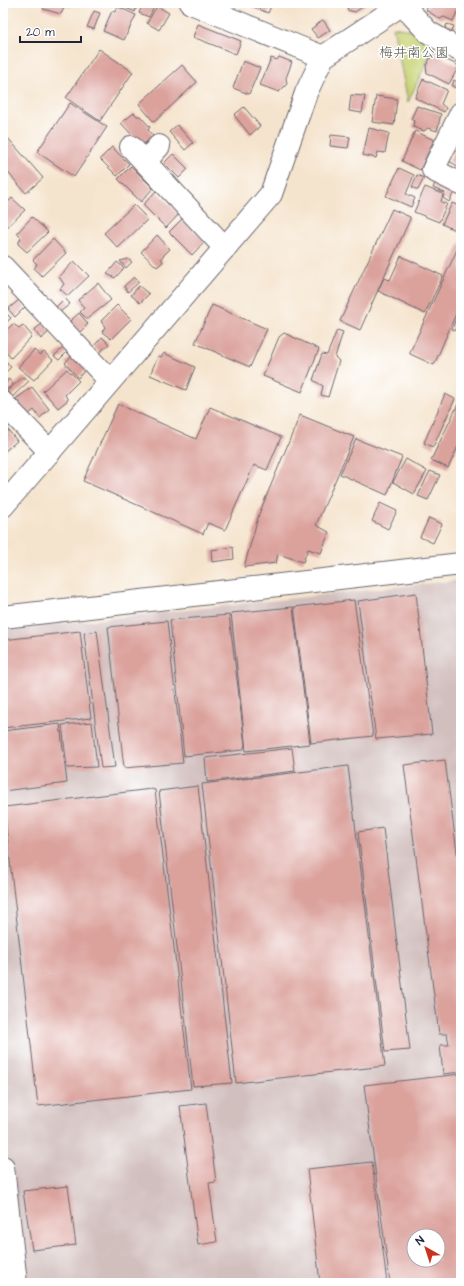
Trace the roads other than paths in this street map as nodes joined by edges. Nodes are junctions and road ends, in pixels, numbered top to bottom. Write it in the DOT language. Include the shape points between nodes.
graph roads {
  1 [pos="191,3"];
  2 [pos="404,4"];
  3 [pos="461,51"];
  4 [pos="323,57"];
  5 [pos="461,113"];
  6 [pos="145,152"];
  7 [pos="461,184"];
  8 [pos="225,248"];
  9 [pos="3,267"];
  10 [pos="110,381"];
  11 [pos="3,403"];
  12 [pos="50,452"];
  13 [pos="3,506"];
  14 [pos="461,564"];
  15 [pos="3,617"];
  16 [pos="3,1167"];
  17 [pos="16,1283"];
  1 -- 4 [label="street"];
  2 -- 3 [label="street" via="428,32"];
  2 -- 4 [label="street"];
  4 -- 8 [label="street" via="306,93 271,194"];
  5 -- 7 [label="street" via="432,170"];
  6 -- 8 [label="street"];
  8 -- 10 [label="street"];
  9 -- 10 [label="street"];
  10 -- 12 [label="street"];
  11 -- 12 [label="street"];
  12 -- 13 [label="street"];
  14 -- 15 [label="street"];
  16 -- 17 [label="street"];
}
